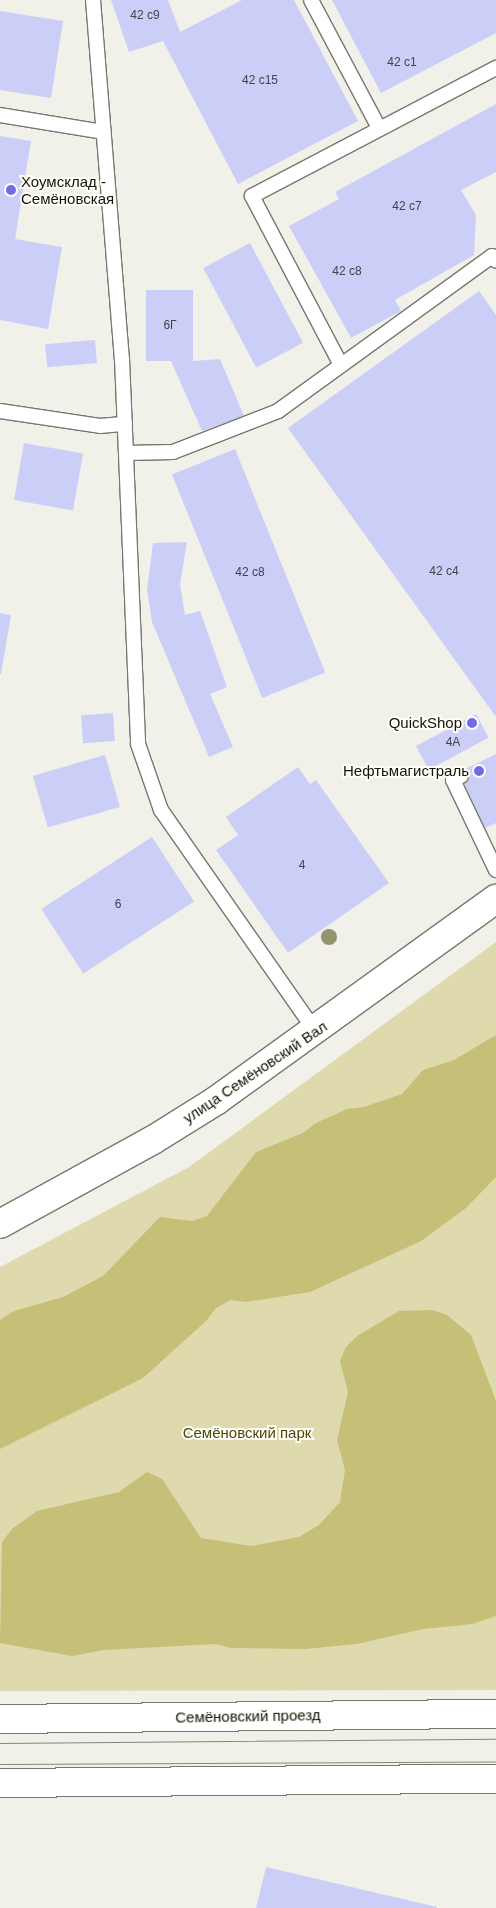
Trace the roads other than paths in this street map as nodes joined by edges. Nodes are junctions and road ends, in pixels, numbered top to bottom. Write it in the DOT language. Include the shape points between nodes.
graph roads {
  1 [pos="92,0"];
  2 [pos="311,0"];
  3 [pos="496,68"];
  4 [pos="0,115"];
  5 [pos="379,128"];
  6 [pos="104,132"];
  7 [pos="496,261"];
  8 [pos="341,365"];
  9 [pos="0,411"];
  10 [pos="125,424"];
  11 [pos="126,453"];
  12 [pos="460,776"];
  13 [pos="496,870"];
  14 [pos="496,899"];
  15 [pos="315,1031"];
  16 [pos="0,1224"];
  17 [pos="496,1714"];
  18 [pos="0,1718"];
  19 [pos="496,1779"];
  20 [pos="0,1783"];
  1 -- 6 [label="lane"];
  2 -- 5 [label="lane"];
  3 -- 5 [label="lane"];
  4 -- 6 [label="lane"];
  5 -- 8 [label="lane" via="252,196"];
  6 -- 10 [label="lane"];
  7 -- 8 [label="lane" via="492,256"];
  8 -- 11 [label="lane" via="278,411 173,452"];
  9 -- 10 [label="lane" via="100,426"];
  10 -- 11 [label="lane"];
  11 -- 15 [label="lane" via="138,744 161,810"];
  12 -- 13 [label="lane" via="453,780 478,822"];
  14 -- 15 [label="main road, улица Семёновский Вал"];
  15 -- 16 [label="main road, улица Семёновский Вал" via="218,1100 153,1140"];
  17 -- 18 [label="main road, Семёновский проезд"];
  19 -- 20 [label="main road"];
}
